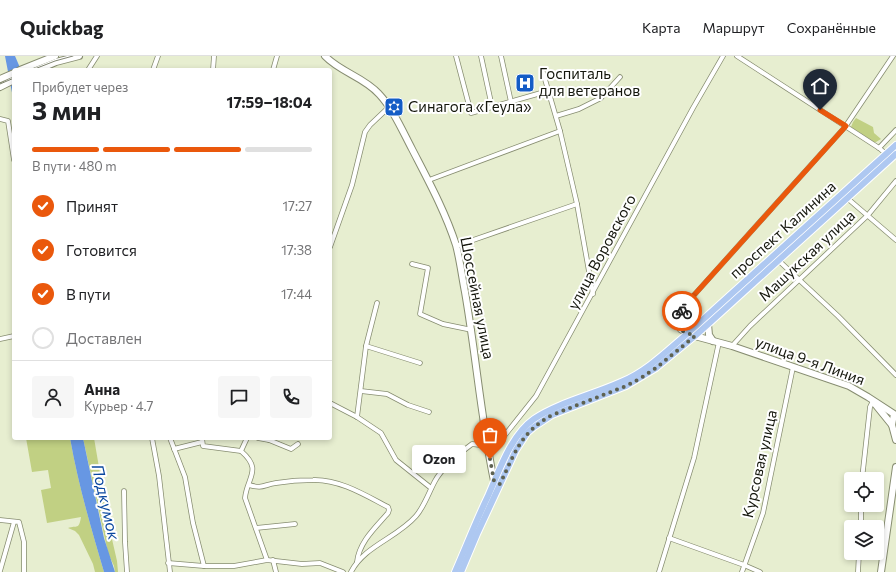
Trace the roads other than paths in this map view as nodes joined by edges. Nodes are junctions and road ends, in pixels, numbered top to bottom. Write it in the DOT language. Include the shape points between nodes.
graph roads {
  1 [pos="79,56"];
  2 [pos="97,56"];
  3 [pos="158,56"];
  4 [pos="214,56"];
  5 [pos="277,56"];
  6 [pos="325,56"];
  7 [pos="456,56"];
  8 [pos="481,56"];
  9 [pos="501,56"];
  10 [pos="723,56"];
  11 [pos="737,56"];
  12 [pos="893,56"];
  13 [pos="56,58"];
  14 [pos="46,62"];
  15 [pos="26,68"];
  16 [pos="39,68"];
  17 [pos="89,68"];
  18 [pos="154,68"];
  19 [pos="213,68"];
  20 [pos="274,68"];
  21 [pos="542,69"];
  22 [pos="12,74"];
  23 [pos="620,76"];
  24 [pos="0,79"];
  25 [pos="12,81"];
  26 [pos="0,87"];
  27 [pos="548,91"];
  28 [pos="511,102"];
  29 [pos="389,107"];
  30 [pos="492,107"];
  31 [pos="556,116"];
  32 [pos="0,119"];
  33 [pos="846,126"];
  34 [pos="896,130"];
  35 [pos="560,131"];
  36 [pos="896,145"];
  37 [pos="12,147"];
  38 [pos="879,148"];
  39 [pos="891,155"];
  40 [pos="429,180"];
  41 [pos="896,181"];
  42 [pos="847,198"];
  43 [pos="577,204"];
  44 [pos="868,215"];
  45 [pos="896,240"];
  46 [pos="332,241"];
  47 [pos="456,246"];
  48 [pos="778,260"];
  49 [pos="412,264"];
  50 [pos="798,280"];
  51 [pos="593,294"];
  52 [pos="377,303"];
  53 [pos="708,324"];
  54 [pos="472,330"];
  55 [pos="687,334"];
  56 [pos="12,336"];
  57 [pos="695,336"];
  58 [pos="0,338"];
  59 [pos="716,342"];
  60 [pos="366,346"];
  61 [pos="732,346"];
  62 [pos="420,363"];
  63 [pos="793,367"];
  64 [pos="896,375"];
  65 [pos="361,391"];
  66 [pos="873,401"];
  67 [pos="332,404"];
  68 [pos="429,412"];
  69 [pos="357,416"];
  70 [pos="892,426"];
  71 [pos="152,440"];
  72 [pos="171,440"];
  73 [pos="202,440"];
  74 [pos="246,440"];
  75 [pos="272,440"];
  76 [pos="896,440"];
  77 [pos="298,444"];
  78 [pos="488,446"];
  79 [pos="174,449"];
  80 [pos="241,452"];
  81 [pos="490,459"];
  82 [pos="505,459"];
  83 [pos="896,467"];
  84 [pos="863,472"];
  85 [pos="497,482"];
  86 [pos="249,485"];
  87 [pos="431,488"];
  88 [pos="124,491"];
  89 [pos="0,520"];
  90 [pos="17,522"];
  91 [pos="295,524"];
  92 [pos="256,528"];
  93 [pos="669,538"];
  94 [pos="267,560"];
  95 [pos="273,560"];
  96 [pos="859,560"];
  97 [pos="357,562"];
  98 [pos="168,563"];
  99 [pos="745,564"];
  100 [pos="206,566"];
  101 [pos="234,566"];
  102 [pos="0,571"];
  103 [pos="24,572"];
  104 [pos="127,572"];
  105 [pos="170,572"];
  106 [pos="208,572"];
  107 [pos="234,572"];
  108 [pos="276,572"];
  109 [pos="343,572"];
  110 [pos="351,572"];
  111 [pos="455,572"];
  112 [pos="461,572"];
  113 [pos="659,572"];
  114 [pos="742,572"];
  115 [pos="760,572"];
  116 [pos="858,572"];
  117 [pos="881,572"];
  1 -- 13 [label="main road"];
  2 -- 17 [label="street"];
  3 -- 18 [label="street"];
  4 -- 19 [label="street"];
  5 -- 20 [label="street"];
  6 -- 29 [label="main road, Шоссейная улица" via="330,62 371,86"];
  7 -- 30 [label="street" via="471,113"];
  8 -- 30 [label="street"];
  9 -- 28 [label="street"];
  10 -- 51 [label="street, улица Воровского"];
  11 -- 33 [label="street"];
  12 -- 33 [label="street"];
  13 -- 14 [label="main road"];
  14 -- 15 [label="main road"];
  14 -- 16 [label="main road"];
  21 -- 27 [label="street"];
  22 -- 24 [label="main road"];
  23 -- 31 [label="street" via="601,98 579,109"];
  25 -- 26 [label="main road"];
  27 -- 28 [label="street"];
  27 -- 31 [label="street"];
  28 -- 30 [label="street"];
  29 -- 40 [label="main road, Шоссейная улица"];
  29 -- 46 [label="street" via="365,132 352,185"];
  31 -- 35 [label="street"];
  32 -- 37 [label="street" via="8,121"];
  33 -- 38 [label="street"];
  33 -- 55 [label="street" via="686,304 678,323 680,330"];
  34 -- 38 [label="street"];
  35 -- 40 [label="street"];
  35 -- 43 [label="street"];
  36 -- 39 [label="main road, проспект Калинина"];
  38 -- 39 [label="street"];
  39 -- 42 [label="main road, проспект Калинина"];
  39 -- 55 [label="main road, проспект Калинина"];
  40 -- 47 [label="main road, Шоссейная улица"];
  41 -- 44 [label="street, Машукская улица"];
  42 -- 44 [label="street"];
  42 -- 48 [label="main road, проспект Калинина"];
  43 -- 47 [label="street"];
  43 -- 51 [label="street"];
  44 -- 45 [label="street"];
  44 -- 50 [label="street, Машукская улица"];
  47 -- 54 [label="main road, Шоссейная улица"];
  48 -- 50 [label="street"];
  48 -- 53 [label="main road, проспект Калинина"];
  49 -- 54 [label="street" via="428,268 420,314 443,324"];
  50 -- 61 [label="street, Машукская улица"];
  50 -- 64 [label="street"];
  51 -- 78 [label="street, улица Воровского" via="536,396 497,446"];
  52 -- 60 [label="street"];
  53 -- 57 [label="main road, проспект Калинина"];
  53 -- 59 [label="main road" via="709,335"];
  54 -- 78 [label="main road, Шоссейная улица"];
  55 -- 57 [label="main road"];
  55 -- 82 [label="main road, проспект Калинина" via="654,362 623,382 534,419 521,430"];
  56 -- 58 [label="street"];
  57 -- 59 [label="main road, улица 9-я Линия"];
  57 -- 85 [label="main road, проспект Калинина" via="641,378 552,415 534,426 521,442"];
  59 -- 61 [label="main road, улица 9-я Линия"];
  59 -- 93 [label="street" via="694,458"];
  60 -- 62 [label="street"];
  60 -- 65 [label="street"];
  61 -- 63 [label="main road, улица 9-я Линия"];
  63 -- 66 [label="main road, улица 9-я Линия" via="849,386"];
  63 -- 99 [label="street, Курсовая улица" via="763,513"];
  65 -- 68 [label="street" via="387,394"];
  65 -- 69 [label="street"];
  66 -- 70 [label="main road"];
  66 -- 70 [label="main road, улица 9-я Линия" via="894,414"];
  66 -- 84 [label="street" via="870,407"];
  67 -- 69 [label="street"];
  69 -- 87 [label="street" via="381,433 396,460"];
  70 -- 76 [label="main road"];
  71 -- 98 [label="street" via="159,476"];
  72 -- 79 [label="street"];
  73 -- 79 [label="street"];
  73 -- 80 [label="street" via="203,446"];
  74 -- 80 [label="street"];
  75 -- 77 [label="street" via="290,449"];
  78 -- 81 [label="main road, Шоссейная улица"];
  78 -- 87 [label="street" via="472,444 459,454"];
  79 -- 100 [label="street" via="185,477 193,523"];
  80 -- 86 [label="street" via="250,459 252,466"];
  81 -- 82 [label="main road" via="498,464"];
  81 -- 85 [label="main road, Шоссейная улица"];
  82 -- 85 [label="main road, проспект Калинина"];
  83 -- 117 [label="main road"];
  85 -- 111 [label="main road, проспект Калинина"];
  85 -- 112 [label="main road, проспект Калинина"];
  86 -- 92 [label="street" via="245,498"];
  86 -- 97 [label="street" via="259,488 275,483 330,481 388,507 389,510 362,544"];
  87 -- 97 [label="street" via="417,515 409,524"];
  88 -- 104 [label="street"];
  89 -- 90 [label="street"];
  90 -- 102 [label="street"];
  90 -- 103 [label="street" via="24,542"];
  91 -- 92 [label="street"];
  92 -- 94 [label="street"];
  93 -- 99 [label="street"];
  93 -- 113 [label="street"];
  94 -- 95 [label="street"];
  94 -- 101 [label="street"];
  95 -- 108 [label="street"];
  95 -- 109 [label="street" via="302,564 320,563"];
  96 -- 116 [label="street"];
  97 -- 110 [label="street"];
  98 -- 100 [label="street"];
  98 -- 105 [label="street"];
  99 -- 114 [label="street, Курсовая улица"];
  99 -- 115 [label="street"];
  100 -- 101 [label="street"];
  100 -- 106 [label="street"];
  101 -- 107 [label="street"];
}
